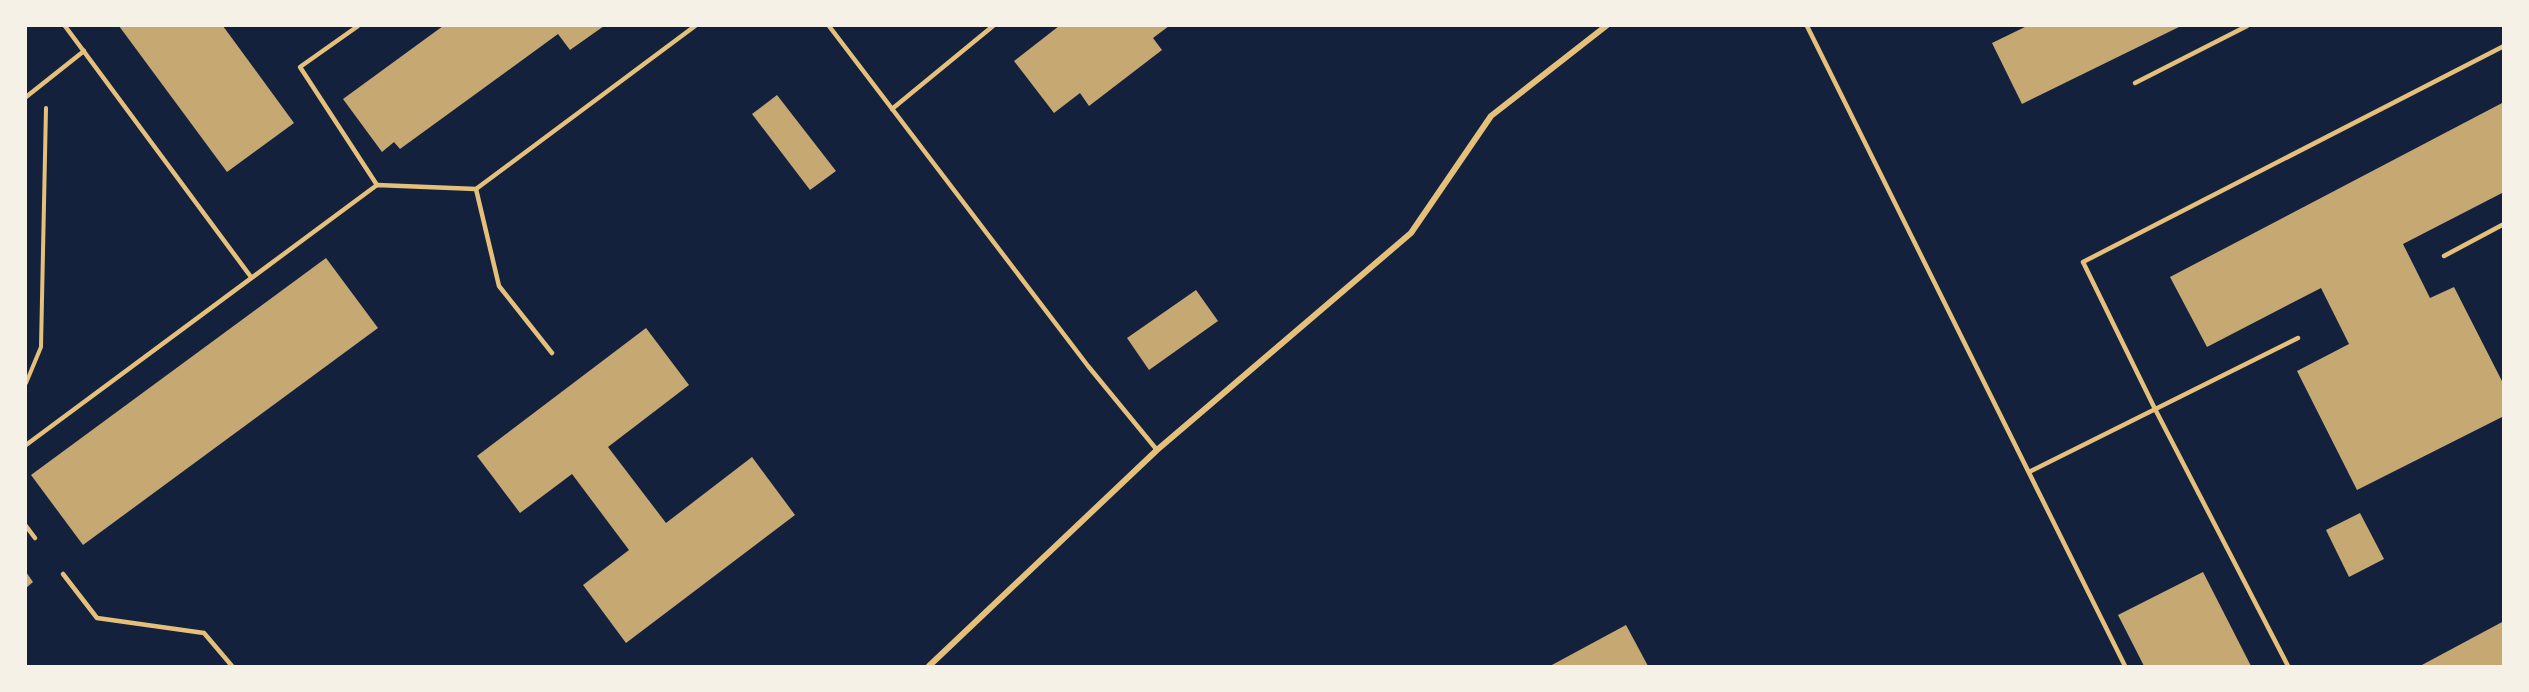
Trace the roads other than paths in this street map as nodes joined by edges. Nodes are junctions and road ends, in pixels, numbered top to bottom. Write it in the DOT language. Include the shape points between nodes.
graph roads {
  1 [pos="65,26"];
  2 [pos="358,26"];
  3 [pos="695,26"];
  4 [pos="830,26"];
  5 [pos="993,26"];
  6 [pos="1606,26"];
  7 [pos="1807,26"];
  8 [pos="2247,26"];
  9 [pos="2504,46"];
  10 [pos="84,51"];
  11 [pos="2135,83"];
  12 [pos="26,97"];
  13 [pos="892,109"];
  14 [pos="377,185"];
  15 [pos="476,189"];
  16 [pos="2504,224"];
  17 [pos="2444,256"];
  18 [pos="251,277"];
  19 [pos="2298,338"];
  20 [pos="552,353"];
  21 [pos="2155,409"];
  22 [pos="26,445"];
  23 [pos="1157,450"];
  24 [pos="2029,472"];
  25 [pos="26,526"];
  26 [pos="35,538"];
  27 [pos="63,574"];
  28 [pos="231,666"];
  29 [pos="928,666"];
  30 [pos="2125,666"];
  31 [pos="2288,666"];
  1 -- 10 [label="lane"];
  2 -- 14 [label="lane" via="300,67"];
  3 -- 15 [label="lane"];
  4 -- 13 [label="lane"];
  5 -- 13 [label="lane"];
  6 -- 23 [label="street" via="1491,116 1411,233"];
  7 -- 24 [label="lane"];
  8 -- 11 [label="lane"];
  9 -- 21 [label="lane" via="2083,262"];
  10 -- 12 [label="lane"];
  10 -- 18 [label="lane"];
  13 -- 23 [label="lane"];
  14 -- 15 [label="lane"];
  14 -- 18 [label="lane"];
  15 -- 20 [label="lane" via="500,286"];
  16 -- 17 [label="lane"];
  18 -- 22 [label="lane"];
  19 -- 21 [label="lane"];
  21 -- 24 [label="lane"];
  21 -- 31 [label="lane"];
  23 -- 29 [label="street"];
  24 -- 30 [label="lane"];
  25 -- 26 [label="lane"];
  27 -- 28 [label="lane" via="97,618 204,633"];
}
